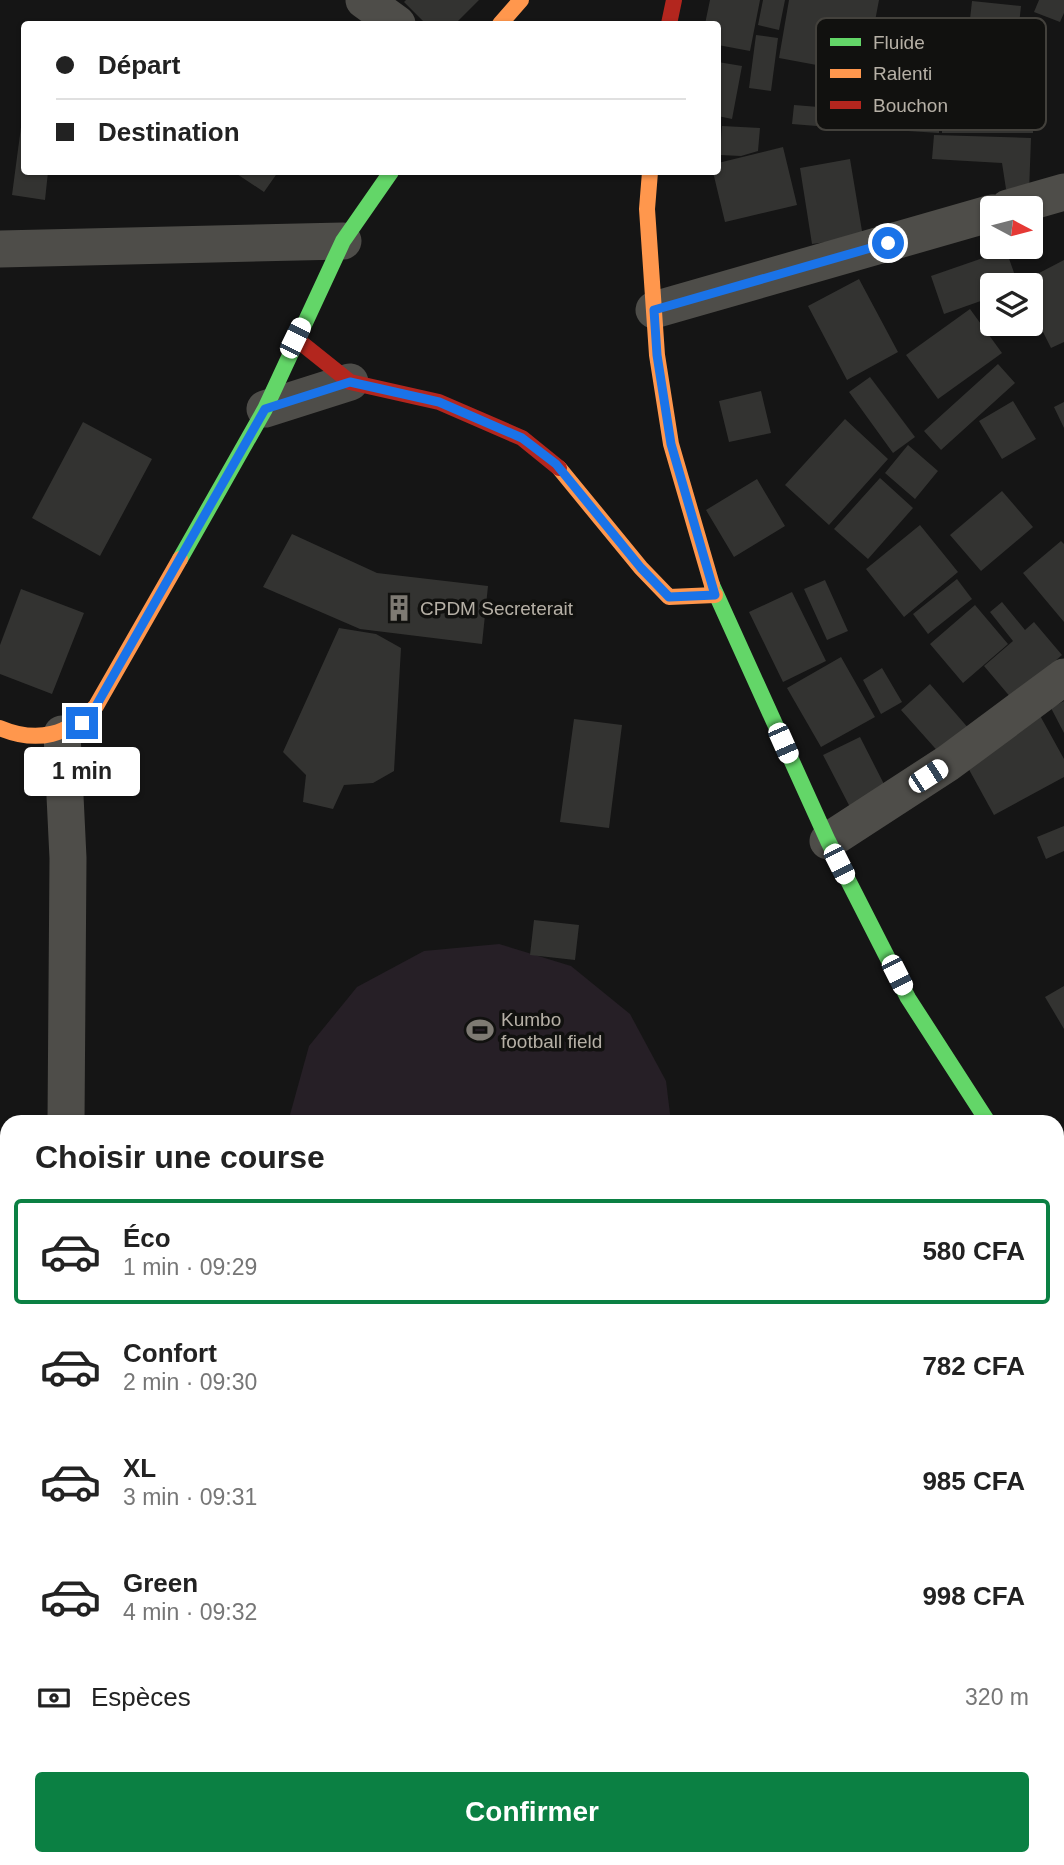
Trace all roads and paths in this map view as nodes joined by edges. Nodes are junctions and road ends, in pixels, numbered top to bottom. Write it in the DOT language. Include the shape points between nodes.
graph roads {
  1 [pos="364,0"];
  2 [pos="521,0"];
  3 [pos="674,0"];
  4 [pos="393,21"];
  5 [pos="503,21"];
  6 [pos="670,21"];
  7 [pos="389,175"];
  8 [pos="650,175"];
  9 [pos="1064,192"];
  10 [pos="1043,198"];
  11 [pos="980,216"];
  12 [pos="343,241"];
  13 [pos="0,249"];
  14 [pos="654,310"];
  15 [pos="295,338"];
  16 [pos="350,382"];
  17 [pos="265,409"];
  18 [pos="715,595"];
  19 [pos="1064,677"];
  20 [pos="0,728"];
  21 [pos="62,734"];
  22 [pos="828,841"];
  23 [pos="66,1115"];
  24 [pos="983,1115"];
  1 -- 4 [label="street"];
  2 -- 5 [label="street"];
  3 -- 6 [label="street"];
  7 -- 12 [label="street"];
  8 -- 14 [label="street" via="647,209"];
  9 -- 10 [label="street"];
  11 -- 14 [label="street"];
  12 -- 13 [label="street"];
  12 -- 15 [label="street"];
  14 -- 18 [label="street" via="671,444"];
  15 -- 16 [label="street"];
  15 -- 17 [label="street"];
  16 -- 17 [label="street"];
  16 -- 18 [label="street" via="439,402 522,438 556,464 669,597"];
  17 -- 21 [label="street" via="96,706 82,723"];
  18 -- 22 [label="street"];
  19 -- 22 [label="street" via="948,763"];
  20 -- 21 [label="street" via="37,738"];
  21 -- 23 [label="street" via="68,858"];
  22 -- 24 [label="street" via="908,998"];
}
